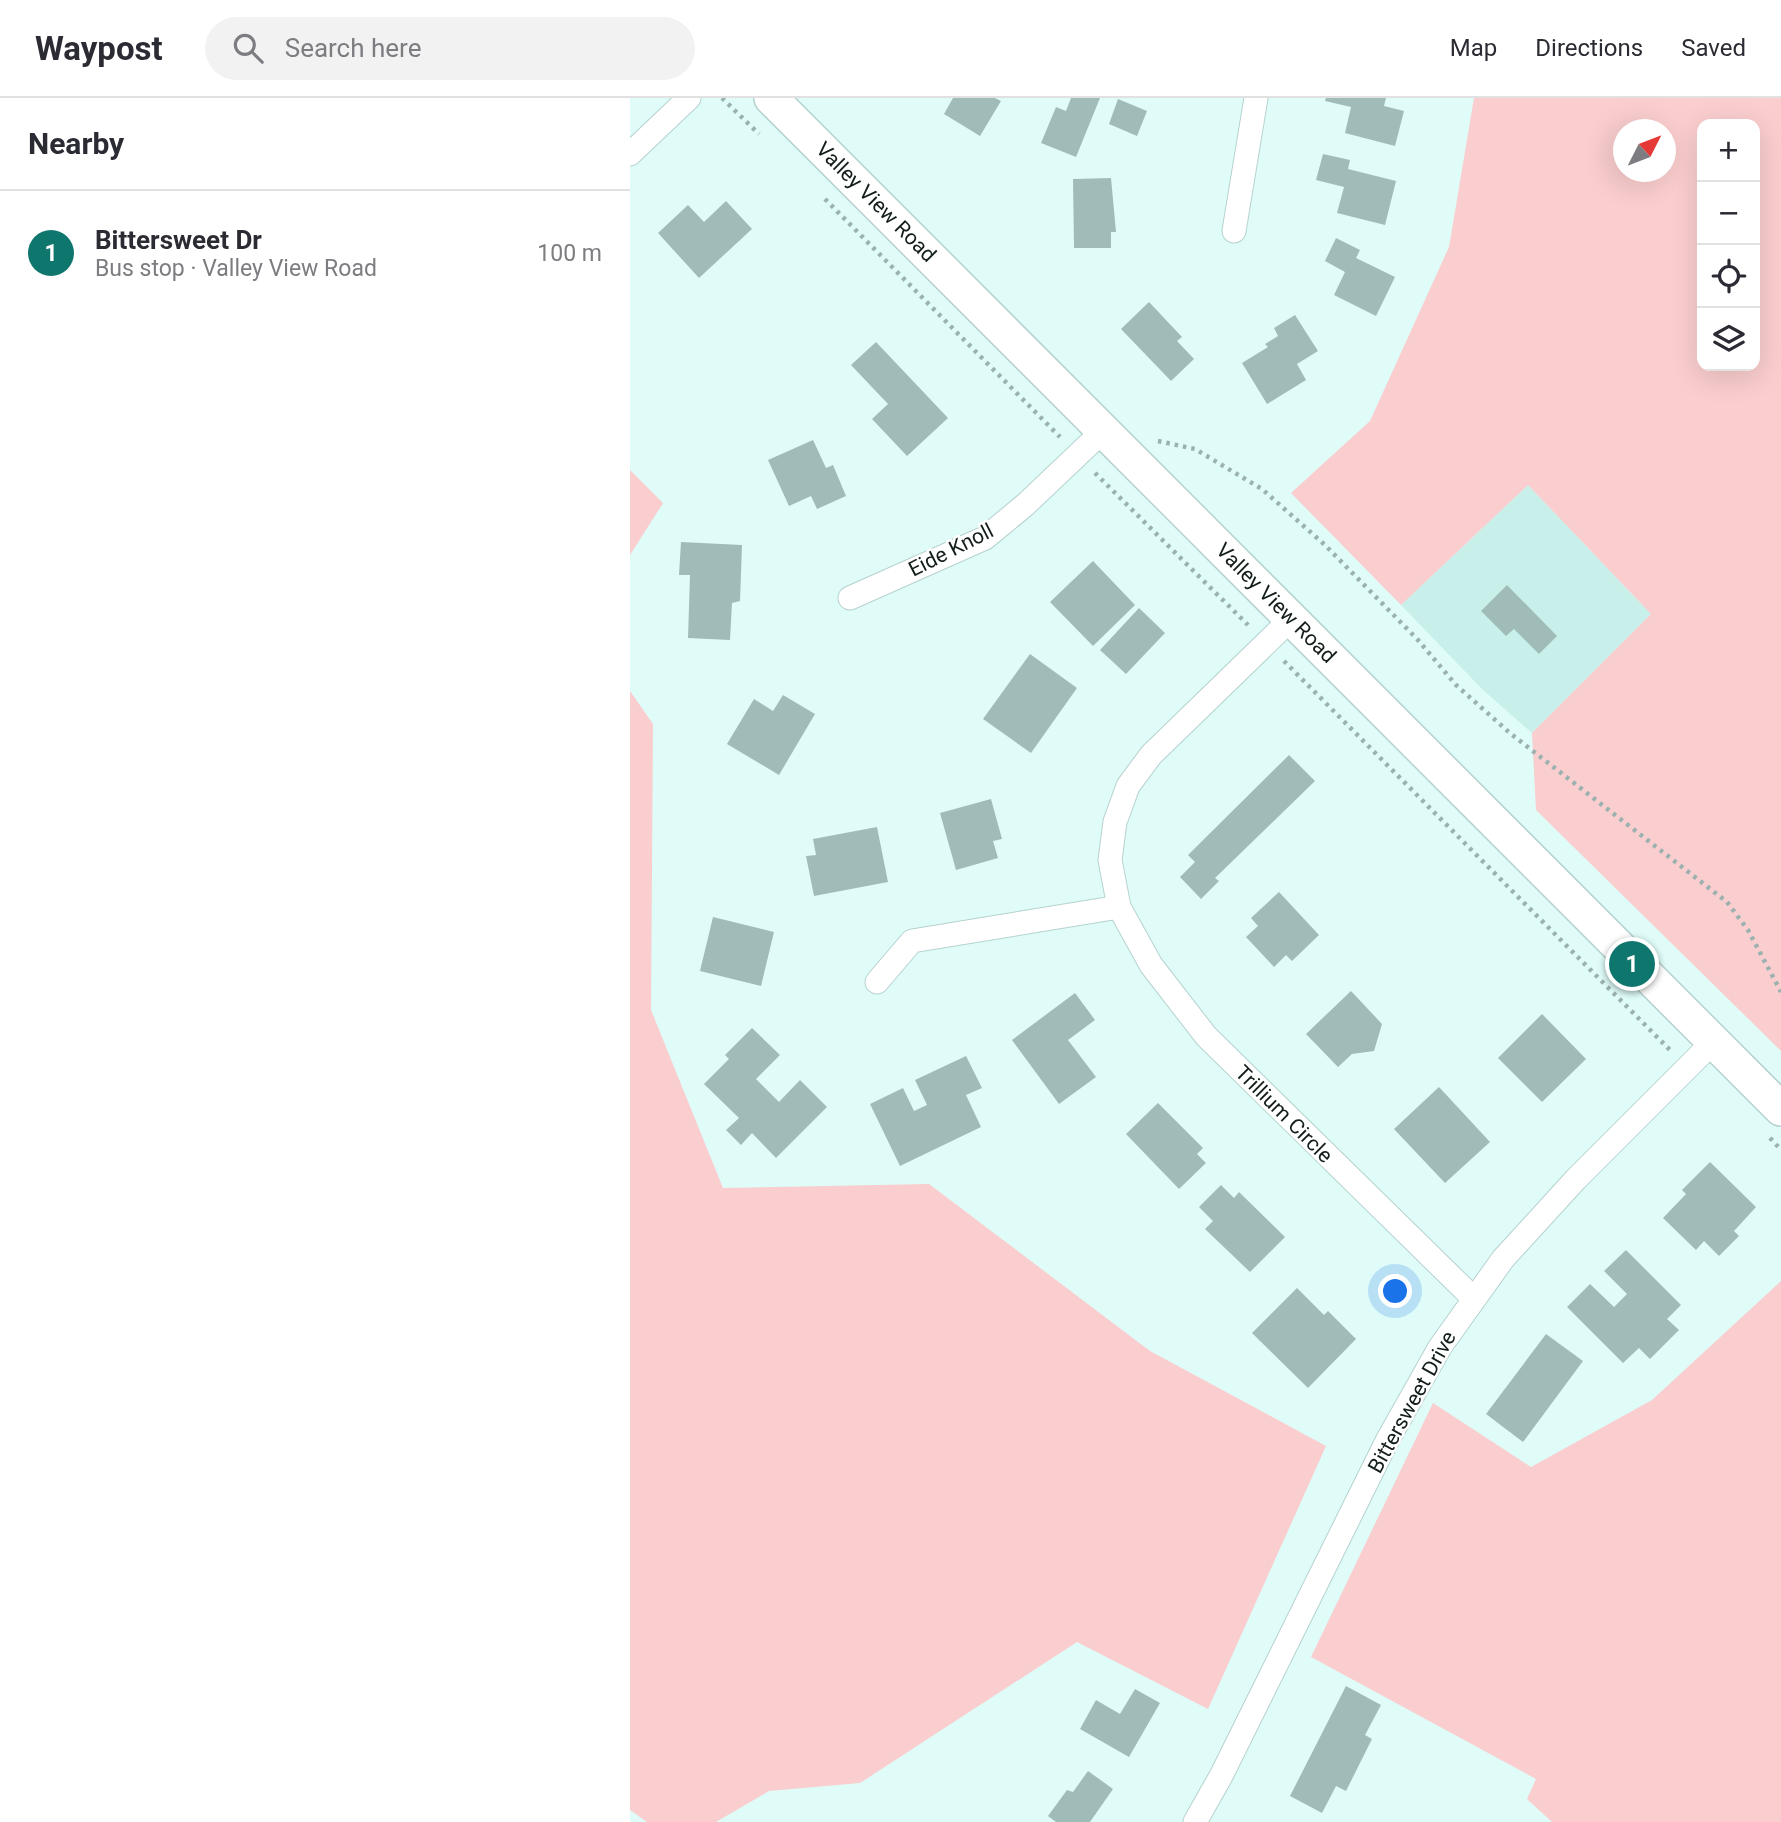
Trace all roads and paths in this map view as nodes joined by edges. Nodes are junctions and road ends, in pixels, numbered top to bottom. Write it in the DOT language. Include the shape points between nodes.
graph roads {
  1 [pos="689,98"];
  2 [pos="722,98"];
  3 [pos="771,98"];
  4 [pos="1256,98"];
  5 [pos="761,136"];
  6 [pos="630,154"];
  7 [pos="819,194"];
  8 [pos="1234,231"];
  9 [pos="1115,441"];
  10 [pos="1077,456"];
  11 [pos="1097,475"];
  12 [pos="850,597"];
  13 [pos="1291,619"];
  14 [pos="1266,643"];
  15 [pos="1119,907"];
  16 [pos="877,982"];
  17 [pos="1781,992"];
  18 [pos="1713,1042"];
  19 [pos="1688,1068"];
  20 [pos="1781,1109"];
  21 [pos="1474,1299"];
  22 [pos="1195,1822"];
  1 -- 6 [label="street"];
  2 -- 5 [label="path"];
  3 -- 9 [label="main road, Valley View Road"];
  4 -- 8 [label="street"];
  7 -- 10 [label="path"];
  9 -- 10 [label="street, Eide Knoll"];
  9 -- 11 [label="path"];
  9 -- 13 [label="main road, Valley View Road"];
  9 -- 17 [label="path" via="1145,438 1195,449 1262,489 1325,545 1457,685 1511,734 1727,902 1748,930"];
  10 -- 11 [label="path"];
  10 -- 12 [label="street, Eide Knoll" via="985,538"];
  11 -- 14 [label="path"];
  13 -- 14 [label="street, Trillium Circle"];
  13 -- 18 [label="main road, Valley View Road"];
  14 -- 15 [label="street, Trillium Circle" via="1151,755 1128,786 1115,822 1110,860"];
  14 -- 19 [label="path"];
  15 -- 16 [label="street" via="912,941"];
  15 -- 21 [label="street, Trillium Circle" via="1151,965 1206,1036"];
  18 -- 19 [label="street, Bittersweet Drive"];
  18 -- 20 [label="main road, Valley View Road"];
  19 -- 21 [label="street, Bittersweet Drive" via="1503,1258"];
  21 -- 22 [label="street, Bittersweet Drive" via="1440,1347 1388,1441"];
}
